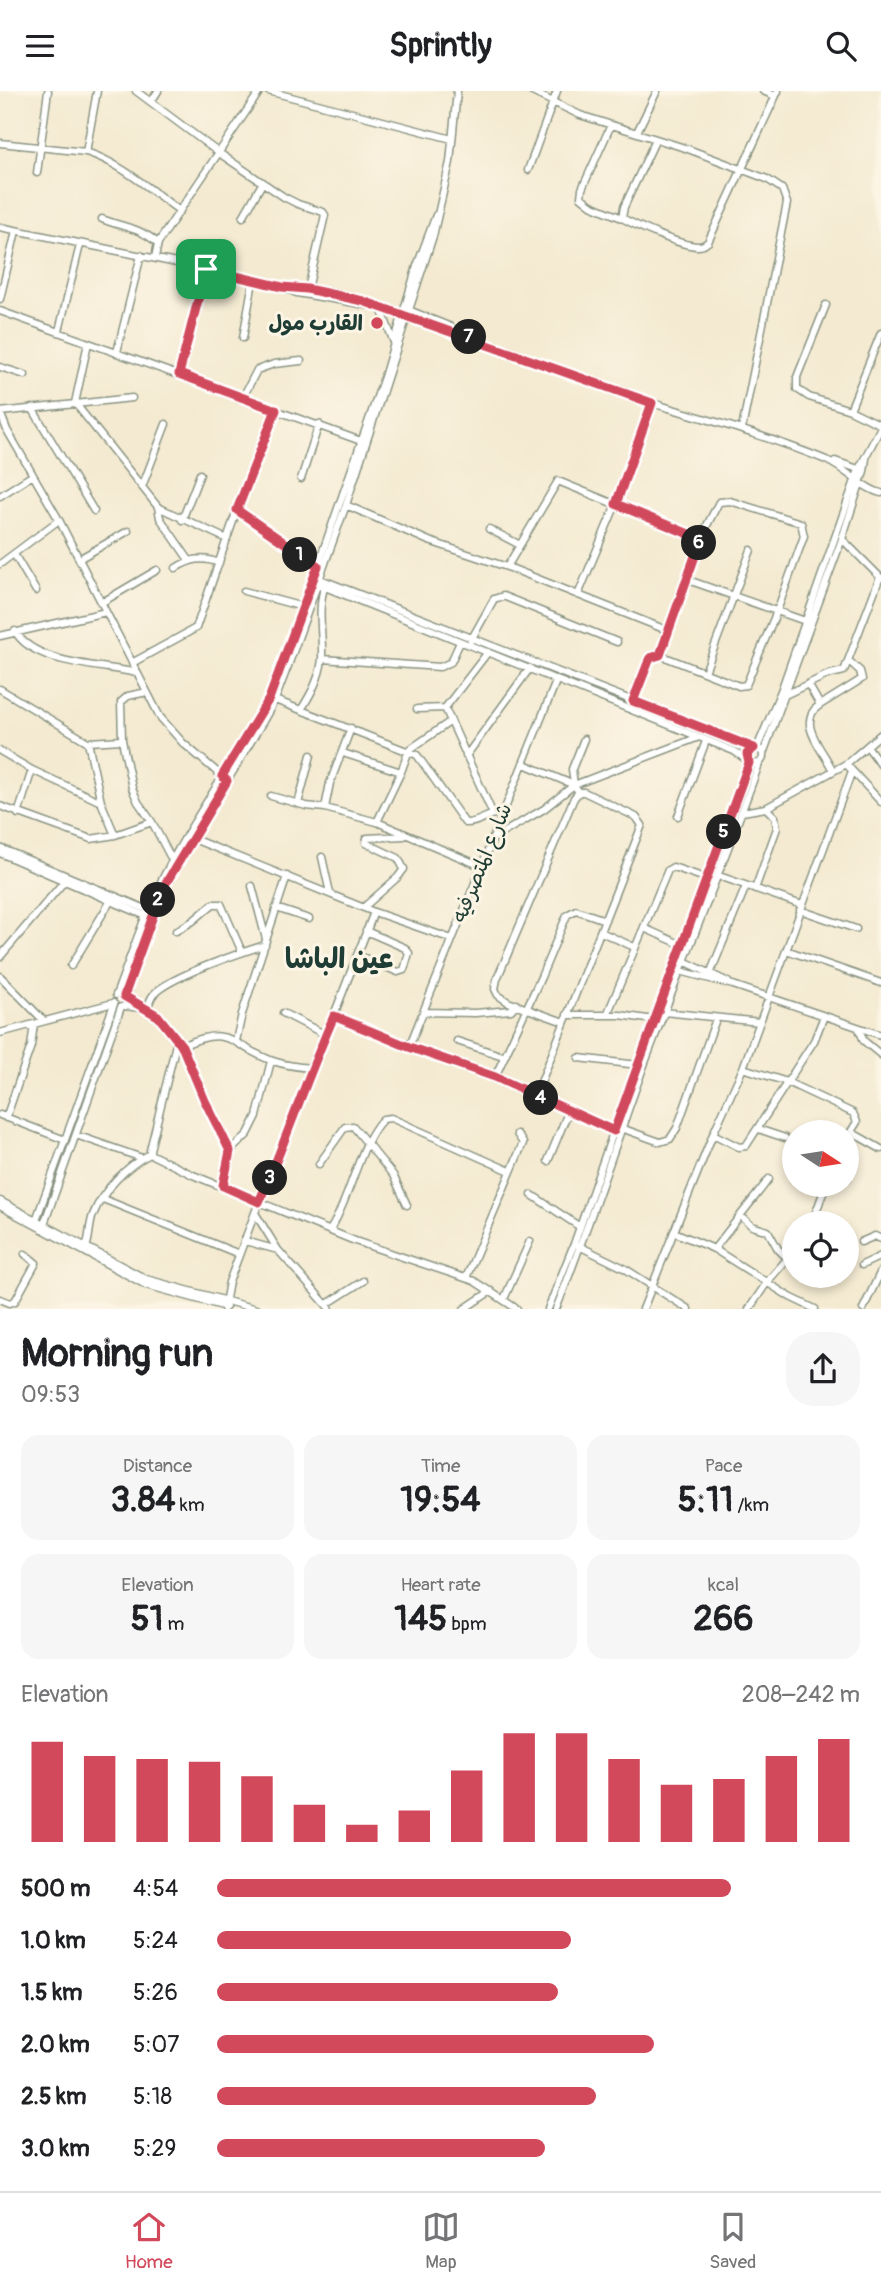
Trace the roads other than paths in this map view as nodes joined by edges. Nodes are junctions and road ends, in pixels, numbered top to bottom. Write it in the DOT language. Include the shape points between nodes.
graph roads {
  1 [pos="48,91"];
  2 [pos="97,91"];
  3 [pos="136,91"];
  4 [pos="158,91"];
  5 [pos="260,91"];
  6 [pos="268,91"];
  7 [pos="457,91"];
  8 [pos="530,91"];
  9 [pos="557,91"];
  10 [pos="657,91"];
  11 [pos="763,91"];
  12 [pos="776,93"];
  13 [pos="553,100"];
  14 [pos="151,102"];
  15 [pos="611,125"];
  16 [pos="637,132"];
  17 [pos="452,139"];
  18 [pos="656,139"];
  19 [pos="0,143"];
  20 [pos="39,148"];
  21 [pos="86,152"];
  22 [pos="219,153"];
  23 [pos="743,169"];
  24 [pos="528,170"];
  25 [pos="37,173"];
  26 [pos="263,182"];
  27 [pos="180,211"];
  28 [pos="243,217"];
  29 [pos="622,218"];
  30 [pos="102,219"];
  31 [pos="0,227"];
  32 [pos="16,231"];
  33 [pos="158,243"];
  34 [pos="80,244"];
  35 [pos="141,255"];
  36 [pos="155,258"];
  37 [pos="206,269"];
  38 [pos="253,281"];
  39 [pos="282,287"];
  40 [pos="307,289"];
  41 [pos="0,299"];
  42 [pos="372,304"];
  43 [pos="826,305"];
  44 [pos="380,306"];
  45 [pos="0,311"];
  46 [pos="405,312"];
  47 [pos="59,331"];
  48 [pos="881,333"];
  49 [pos="243,338"];
  50 [pos="394,342"];
  51 [pos="88,343"];
  52 [pos="117,352"];
  53 [pos="301,361"];
  54 [pos="0,367"];
  55 [pos="179,374"];
  56 [pos="25,375"];
  57 [pos="243,397"];
  58 [pos="132,398"];
  59 [pos="75,403"];
  60 [pos="652,403"];
  61 [pos="32,408"];
  62 [pos="276,410"];
  63 [pos="850,410"];
  64 [pos="0,412"];
  65 [pos="166,424"];
  66 [pos="318,424"];
  67 [pos="881,426"];
  68 [pos="742,429"];
  69 [pos="7,430"];
  70 [pos="0,433"];
  71 [pos="361,441"];
  72 [pos="826,460"];
  73 [pos="862,470"];
  74 [pos="200,474"];
  75 [pos="33,475"];
  76 [pos="302,479"];
  77 [pos="859,479"];
  78 [pos="142,487"];
  79 [pos="881,493"];
  80 [pos="0,496"];
  81 [pos="616,504"];
  82 [pos="346,505"];
  83 [pos="159,507"];
  84 [pos="237,510"];
  85 [pos="94,511"];
  86 [pos="59,520"];
  87 [pos="181,520"];
  88 [pos="489,529"];
  89 [pos="128,531"];
  90 [pos="227,539"];
  91 [pos="701,539"];
  92 [pos="842,539"];
  93 [pos="520,545"];
  94 [pos="751,550"];
  95 [pos="14,554"];
  96 [pos="79,559"];
  97 [pos="189,560"];
  98 [pos="219,563"];
  99 [pos="0,564"];
  100 [pos="318,566"];
  101 [pos="507,567"];
  102 [pos="176,568"];
  103 [pos="157,570"];
  104 [pos="880,578"];
  105 [pos="315,580"];
  106 [pos="688,580"];
  107 [pos="324,588"];
  108 [pos="36,591"];
  109 [pos="244,591"];
  110 [pos="578,595"];
  111 [pos="734,595"];
  112 [pos="101,603"];
  113 [pos="303,607"];
  114 [pos="777,611"];
  115 [pos="106,612"];
  116 [pos="805,620"];
  117 [pos="812,623"];
  118 [pos="15,631"];
  119 [pos="668,631"];
  120 [pos="0,636"];
  121 [pos="460,642"];
  122 [pos="471,642"];
  123 [pos="617,642"];
  124 [pos="488,652"];
  125 [pos="660,655"];
  126 [pos="322,659"];
  127 [pos="849,661"];
  128 [pos="132,663"];
  129 [pos="530,668"];
  130 [pos="705,672"];
  131 [pos="137,673"];
  132 [pos="558,679"];
  133 [pos="808,684"];
  134 [pos="0,689"];
  135 [pos="147,692"];
  136 [pos="787,694"];
  137 [pos="275,701"];
  138 [pos="633,701"];
  139 [pos="820,705"];
  140 [pos="445,708"];
  141 [pos="417,709"];
  142 [pos="301,710"];
  143 [pos="451,721"];
  144 [pos="351,728"];
  145 [pos="881,734"];
  146 [pos="584,739"];
  147 [pos="703,739"];
  148 [pos="122,740"];
  149 [pos="88,742"];
  150 [pos="867,746"];
  151 [pos="755,748"];
  152 [pos="409,750"];
  153 [pos="0,751"];
  154 [pos="343,753"];
  155 [pos="763,754"];
  156 [pos="311,755"];
  157 [pos="466,756"];
  158 [pos="748,761"];
  159 [pos="524,764"];
  160 [pos="759,764"];
  161 [pos="846,764"];
  162 [pos="881,765"];
  163 [pos="32,770"];
  164 [pos="833,771"];
  165 [pos="852,771"];
  166 [pos="401,772"];
  167 [pos="224,778"];
  168 [pos="574,785"];
  169 [pos="579,792"];
  170 [pos="271,796"];
  171 [pos="881,801"];
  172 [pos="101,802"];
  173 [pos="298,804"];
  174 [pos="0,806"];
  175 [pos="325,808"];
  176 [pos="766,808"];
  177 [pos="502,812"];
  178 [pos="742,812"];
  179 [pos="492,813"];
  180 [pos="18,814"];
  181 [pos="678,816"];
  182 [pos="152,822"];
  183 [pos="377,822"];
  184 [pos="115,835"];
  185 [pos="406,835"];
  186 [pos="191,838"];
  187 [pos="491,839"];
  188 [pos="0,851"];
  189 [pos="323,857"];
  190 [pos="172,860"];
  191 [pos="481,866"];
  192 [pos="287,876"];
  193 [pos="719,876"];
  194 [pos="67,878"];
  195 [pos="708,879"];
  196 [pos="252,886"];
  197 [pos="746,886"];
  198 [pos="755,889"];
  199 [pos="330,893"];
  200 [pos="112,898"];
  201 [pos="363,907"];
  202 [pos="801,907"];
  203 [pos="276,908"];
  204 [pos="374,912"];
  205 [pos="149,914"];
  206 [pos="309,919"];
  207 [pos="605,921"];
  208 [pos="644,928"];
  209 [pos="856,929"];
  210 [pos="176,931"];
  211 [pos="366,931"];
  212 [pos="601,932"];
  213 [pos="452,939"];
  214 [pos="266,942"];
  215 [pos="682,944"];
  216 [pos="634,947"];
  217 [pos="786,950"];
  218 [pos="242,952"];
  219 [pos="357,955"];
  220 [pos="0,957"];
  221 [pos="681,960"];
  222 [pos="71,966"];
  223 [pos="677,970"];
  224 [pos="710,974"];
  225 [pos="0,976"];
  226 [pos="881,983"];
  227 [pos="733,985"];
  228 [pos="768,997"];
  229 [pos="119,1001"];
  230 [pos="516,1004"];
  231 [pos="527,1007"];
  232 [pos="145,1008"];
  233 [pos="423,1012"];
  234 [pos="664,1012"];
  235 [pos="283,1013"];
  236 [pos="607,1014"];
  237 [pos="334,1016"];
  238 [pos="824,1016"];
  239 [pos="566,1019"];
  240 [pos="716,1019"];
  241 [pos="654,1020"];
  242 [pos="44,1021"];
  243 [pos="760,1022"];
  244 [pos="34,1024"];
  245 [pos="859,1029"];
  246 [pos="0,1033"];
  247 [pos="326,1035"];
  248 [pos="881,1035"];
  249 [pos="236,1041"];
  250 [pos="457,1041"];
  251 [pos="180,1043"];
  252 [pos="409,1047"];
  253 [pos="881,1055"];
  254 [pos="503,1056"];
  255 [pos="579,1058"];
  256 [pos="271,1061"];
  257 [pos="638,1065"];
  258 [pos="743,1068"];
  259 [pos="311,1069"];
  260 [pos="495,1077"];
  261 [pos="787,1082"];
  262 [pos="536,1095"];
  263 [pos="569,1111"];
  264 [pos="3,1116"];
  265 [pos="856,1120"];
  266 [pos="618,1129"];
  267 [pos="758,1129"];
  268 [pos="517,1134"];
  269 [pos="76,1135"];
  270 [pos="713,1135"];
  271 [pos="782,1136"];
  272 [pos="859,1139"];
  273 [pos="65,1140"];
  274 [pos="368,1143"];
  275 [pos="881,1149"];
  276 [pos="230,1151"];
  277 [pos="150,1154"];
  278 [pos="142,1158"];
  279 [pos="548,1161"];
  280 [pos="320,1164"];
  281 [pos="510,1171"];
  282 [pos="769,1179"];
  283 [pos="223,1186"];
  284 [pos="531,1195"];
  285 [pos="103,1199"];
  286 [pos="0,1201"];
  287 [pos="259,1202"];
  288 [pos="407,1205"];
  289 [pos="0,1206"];
  290 [pos="255,1213"];
  291 [pos="741,1216"];
  292 [pos="35,1223"];
  293 [pos="43,1227"];
  294 [pos="580,1227"];
  295 [pos="330,1230"];
  296 [pos="674,1232"];
  297 [pos="881,1239"];
  298 [pos="244,1241"];
  299 [pos="530,1241"];
  300 [pos="861,1243"];
  301 [pos="577,1245"];
  302 [pos="86,1248"];
  303 [pos="714,1249"];
  304 [pos="278,1250"];
  305 [pos="782,1252"];
  306 [pos="25,1254"];
  307 [pos="239,1254"];
  308 [pos="881,1257"];
  309 [pos="782,1264"];
  310 [pos="862,1265"];
  311 [pos="881,1271"];
  312 [pos="466,1278"];
  313 [pos="363,1281"];
  314 [pos="768,1281"];
  315 [pos="653,1286"];
  316 [pos="491,1291"];
  317 [pos="0,1299"];
  318 [pos="504,1299"];
  319 [pos="224,1306"];
  320 [pos="329,1307"];
  321 [pos="557,1308"];
  322 [pos="238,1309"];
  323 [pos="256,1309"];
  324 [pos="464,1309"];
  325 [pos="517,1309"];
  326 [pos="548,1309"];
  327 [pos="643,1309"];
  328 [pos="688,1309"];
  329 [pos="749,1309"];
  330 [pos="815,1309"];
  331 [pos="863,1309"];
  1 -- 20 [label="street"];
  2 -- 21 [label="street"];
  3 -- 14 [label="street"];
  4 -- 14 [label="street"];
  5 -- 22 [label="street"];
  6 -- 17 [label="street"];
  7 -- 17 [label="street"];
  8 -- 13 [label="street"];
  9 -- 13 [label="street"];
  10 -- 16 [label="street"];
  11 -- 12 [label="street"];
  12 -- 23 [label="street"];
  13 -- 15 [label="street"];
  13 -- 24 [label="street"];
  14 -- 22 [label="street"];
  15 -- 16 [label="street"];
  15 -- 29 [label="street" via="581,197"];
  16 -- 18 [label="street"];
  17 -- 46 [label="street" via="433,236"];
  18 -- 23 [label="street"];
  18 -- 29 [label="street"];
  19 -- 20 [label="street"];
  20 -- 21 [label="street"];
  20 -- 25 [label="street"];
  21 -- 27 [label="street" via="107,160"];
  22 -- 26 [label="street"];
  22 -- 27 [label="street"];
  23 -- 29 [label="street" via="704,245 694,246"];
  23 -- 68 [label="street" via="776,184 786,203"];
  26 -- 28 [label="street"];
  26 -- 40 [label="street" via="292,201 324,213"];
  27 -- 33 [label="street"];
  30 -- 33 [label="street" via="144,232"];
  31 -- 32 [label="street"];
  32 -- 34 [label="street"];
  32 -- 41 [label="street"];
  33 -- 36 [label="street"];
  34 -- 35 [label="street"];
  34 -- 47 [label="street"];
  35 -- 36 [label="street"];
  35 -- 52 [label="street"];
  36 -- 37 [label="street"];
  37 -- 38 [label="street"];
  37 -- 55 [label="street"];
  38 -- 39 [label="street"];
  38 -- 49 [label="street"];
  39 -- 40 [label="street"];
  39 -- 42 [label="street"];
  40 -- 42 [label="street"];
  42 -- 44 [label="street"];
  43 -- 63 [label="street" via="797,377 797,389"];
  44 -- 46 [label="street"];
  44 -- 50 [label="street"];
  45 -- 47 [label="street"];
  46 -- 50 [label="street"];
  46 -- 60 [label="street"];
  46 -- 82 [label="street"];
  47 -- 51 [label="street"];
  48 -- 63 [label="street"];
  50 -- 71 [label="street"];
  51 -- 52 [label="street"];
  51 -- 59 [label="street"];
  52 -- 55 [label="street"];
  53 -- 57 [label="street" via="257,370"];
  54 -- 56 [label="street"];
  55 -- 57 [label="street"];
  57 -- 62 [label="street"];
  58 -- 59 [label="street"];
  59 -- 61 [label="street"];
  59 -- 78 [label="street"];
  60 -- 68 [label="street"];
  60 -- 81 [label="street"];
  61 -- 64 [label="street"];
  61 -- 85 [label="street"];
  62 -- 66 [label="street"];
  62 -- 84 [label="street"];
  63 -- 67 [label="street"];
  64 -- 69 [label="street"];
  65 -- 78 [label="street"];
  66 -- 71 [label="street"];
  66 -- 76 [label="street"];
  67 -- 73 [label="street"];
  68 -- 72 [label="street"];
  69 -- 70 [label="street"];
  69 -- 75 [label="street"];
  71 -- 100 [label="street"];
  72 -- 73 [label="street"];
  72 -- 77 [label="street"];
  73 -- 77 [label="street"];
  74 -- 87 [label="street"];
  75 -- 80 [label="street"];
  75 -- 86 [label="street"];
  77 -- 79 [label="street"];
  77 -- 92 [label="street"];
  77 -- 116 [label="street"];
  78 -- 83 [label="street"];
  81 -- 91 [label="street"];
  81 -- 93 [label="street" via="558,481"];
  81 -- 110 [label="street"];
  82 -- 101 [label="street" via="429,541"];
  82 -- 105 [label="street"];
  83 -- 87 [label="street"];
  83 -- 97 [label="street" via="160,518"];
  84 -- 90 [label="street"];
  84 -- 100 [label="street"];
  86 -- 95 [label="street"];
  86 -- 96 [label="street"];
  87 -- 90 [label="street"];
  88 -- 93 [label="street"];
  89 -- 96 [label="street"];
  90 -- 98 [label="street"];
  91 -- 106 [label="street"];
  91 -- 114 [label="street" via="717,506 726,500 801,523 804,536"];
  92 -- 104 [label="street"];
  92 -- 117 [label="street"];
  93 -- 101 [label="street"];
  94 -- 111 [label="street"];
  95 -- 99 [label="street"];
  95 -- 108 [label="street"];
  96 -- 112 [label="street"];
  97 -- 98 [label="street"];
  97 -- 102 [label="street"];
  98 -- 128 [label="street" via="196,628"];
  100 -- 105 [label="street"];
  101 -- 110 [label="street"];
  103 -- 112 [label="street"];
  104 -- 127 [label="street"];
  105 -- 107 [label="street"];
  105 -- 113 [label="street"];
  105 -- 122 [label="street"];
  105 -- 137 [label="street"];
  106 -- 111 [label="street"];
  106 -- 119 [label="street"];
  107 -- 121 [label="street"];
  107 -- 126 [label="street" via="320,603"];
  109 -- 113 [label="street"];
  110 -- 119 [label="street"];
  111 -- 114 [label="street"];
  111 -- 130 [label="street"];
  112 -- 115 [label="street"];
  113 -- 167 [label="street" via="269,699"];
  114 -- 116 [label="street"];
  114 -- 130 [label="street" via="746,685"];
  115 -- 118 [label="street"];
  115 -- 128 [label="street"];
  116 -- 117 [label="street"];
  116 -- 151 [label="street" via="774,710"];
  117 -- 136 [label="street"];
  118 -- 120 [label="street"];
  118 -- 131 [label="street" via="37,651"];
  119 -- 125 [label="street"];
  121 -- 122 [label="street"];
  121 -- 126 [label="street" via="451,662 440,667"];
  122 -- 123 [label="street" via="494,599 503,596"];
  122 -- 124 [label="street"];
  122 -- 138 [label="street"];
  124 -- 129 [label="street"];
  124 -- 140 [label="street"];
  125 -- 130 [label="street"];
  125 -- 138 [label="street" via="650,658"];
  126 -- 142 [label="street" via="314,689"];
  127 -- 133 [label="street" via="844,671"];
  127 -- 139 [label="street" via="862,679"];
  128 -- 131 [label="street"];
  129 -- 132 [label="street"];
  129 -- 157 [label="street"];
  131 -- 135 [label="street"];
  132 -- 147 [label="street"];
  132 -- 159 [label="street, شارع المتصرفيه"];
  133 -- 136 [label="street"];
  133 -- 139 [label="street"];
  134 -- 149 [label="street"];
  135 -- 148 [label="street" via="121,702"];
  135 -- 167 [label="street" via="167,726"];
  136 -- 155 [label="street"];
  137 -- 142 [label="street"];
  137 -- 167 [label="street"];
  138 -- 151 [label="street"];
  139 -- 164 [label="street" via="812,712 810,727"];
  140 -- 141 [label="street"];
  140 -- 143 [label="street"];
  142 -- 144 [label="street"];
  143 -- 152 [label="street"];
  143 -- 157 [label="street"];
  144 -- 152 [label="street"];
  144 -- 154 [label="street"];
  145 -- 150 [label="street"];
  146 -- 168 [label="street" via="572,769"];
  147 -- 158 [label="street"];
  147 -- 168 [label="street"];
  147 -- 181 [label="street"];
  148 -- 149 [label="street"];
  148 -- 182 [label="street" via="135,795"];
  149 -- 172 [label="street"];
  150 -- 161 [label="street"];
  150 -- 162 [label="street"];
  151 -- 155 [label="street"];
  151 -- 158 [label="street" via="747,754"];
  152 -- 166 [label="street"];
  152 -- 179 [label="street" via="422,760 465,823"];
  153 -- 163 [label="street"];
  154 -- 166 [label="street"];
  154 -- 175 [label="street"];
  155 -- 160 [label="street"];
  156 -- 173 [label="street"];
  157 -- 179 [label="street"];
  158 -- 160 [label="street"];
  158 -- 195 [label="street"];
  159 -- 168 [label="street"];
  159 -- 177 [label="street, شارع المتصرفيه"];
  160 -- 178 [label="street"];
  161 -- 164 [label="street"];
  161 -- 165 [label="street"];
  163 -- 172 [label="street"];
  163 -- 180 [label="street"];
  164 -- 176 [label="street"];
  165 -- 171 [label="street"];
  165 -- 202 [label="street"];
  166 -- 183 [label="street"];
  167 -- 186 [label="street"];
  167 -- 190 [label="street"];
  168 -- 169 [label="street"];
  168 -- 187 [label="street" via="544,809"];
  169 -- 207 [label="street" via="636,817 642,825"];
  169 -- 230 [label="street" via="495,989"];
  170 -- 173 [label="street"];
  172 -- 184 [label="street"];
  173 -- 175 [label="street"];
  174 -- 180 [label="street"];
  175 -- 183 [label="street"];
  176 -- 178 [label="street"];
  176 -- 198 [label="street" via="775,817 776,831"];
  177 -- 179 [label="street"];
  177 -- 187 [label="street, شارع المتصرفيه"];
  178 -- 193 [label="street"];
  180 -- 184 [label="street" via="86,838"];
  182 -- 184 [label="street"];
  182 -- 190 [label="street"];
  183 -- 185 [label="street"];
  185 -- 191 [label="street"];
  185 -- 201 [label="street" via="367,838 366,843 398,858 404,869"];
  186 -- 192 [label="street"];
  186 -- 205 [label="street"];
  187 -- 191 [label="street, شارع المتصرفيه"];
  188 -- 194 [label="street"];
  189 -- 199 [label="street"];
  190 -- 205 [label="street"];
  191 -- 213 [label="street, شارع المتصرفيه"];
  192 -- 199 [label="street"];
  192 -- 203 [label="street"];
  193 -- 197 [label="street"];
  193 -- 221 [label="street"];
  194 -- 200 [label="street"];
  194 -- 220 [label="street"];
  195 -- 208 [label="street" via="670,867"];
  195 -- 215 [label="street"];
  196 -- 214 [label="street"];
  197 -- 198 [label="street"];
  197 -- 224 [label="street"];
  198 -- 202 [label="street"];
  199 -- 201 [label="street"];
  200 -- 205 [label="street"];
  200 -- 222 [label="street"];
  201 -- 204 [label="street"];
  202 -- 209 [label="street"];
  202 -- 217 [label="street"];
  203 -- 206 [label="street"];
  203 -- 214 [label="street"];
  204 -- 211 [label="street"];
  204 -- 213 [label="street"];
  205 -- 229 [label="street"];
  207 -- 212 [label="street"];
  207 -- 231 [label="street" via="576,910 566,915"];
  208 -- 215 [label="street"];
  208 -- 216 [label="street"];
  210 -- 218 [label="street" via="213,904 221,904"];
  211 -- 219 [label="street"];
  211 -- 219 [label="street" via="405,948 407,964 398,972"];
  212 -- 216 [label="street"];
  212 -- 239 [label="street"];
  213 -- 233 [label="street, شارع المتصرفيه"];
  214 -- 218 [label="street"];
  214 -- 249 [label="street"];
  215 -- 221 [label="street"];
  216 -- 236 [label="street"];
  217 -- 226 [label="street"];
  217 -- 228 [label="street"];
  218 -- 232 [label="street" via="159,990"];
  219 -- 237 [label="street"];
  221 -- 223 [label="street"];
  221 -- 224 [label="street"];
  223 -- 227 [label="street"];
  223 -- 234 [label="street"];
  223 -- 241 [label="street"];
  224 -- 227 [label="street"];
  225 -- 242 [label="street"];
  227 -- 228 [label="street"];
  228 -- 238 [label="street"];
  228 -- 243 [label="street"];
  229 -- 232 [label="street"];
  229 -- 242 [label="street"];
  229 -- 269 [label="street"];
  229 -- 273 [label="street"];
  230 -- 231 [label="street"];
  230 -- 233 [label="street" via="511,1010"];
  231 -- 239 [label="street"];
  231 -- 254 [label="street"];
  232 -- 251 [label="street" via="158,1016"];
  233 -- 252 [label="street, شارع المتصرفيه"];
  234 -- 240 [label="street"];
  234 -- 266 [label="street"];
  235 -- 247 [label="street"];
  236 -- 239 [label="street"];
  236 -- 241 [label="street"];
  237 -- 247 [label="street"];
  237 -- 252 [label="street"];
  238 -- 245 [label="street"];
  238 -- 261 [label="street" via="814,1041"];
  239 -- 262 [label="street"];
  240 -- 243 [label="street"];
  240 -- 266 [label="street" via="670,1139 660,1142"];
  241 -- 257 [label="street"];
  242 -- 244 [label="street"];
  243 -- 258 [label="street"];
  244 -- 246 [label="street"];
  244 -- 264 [label="street" via="32,1046"];
  245 -- 248 [label="street"];
  245 -- 253 [label="street" via="864,1041"];
  247 -- 259 [label="street"];
  249 -- 251 [label="street" via="210,1035"];
  249 -- 256 [label="street"];
  250 -- 254 [label="street"];
  251 -- 276 [label="street"];
  251 -- 277 [label="street"];
  252 -- 260 [label="street"];
  254 -- 260 [label="street"];
  255 -- 257 [label="street"];
  256 -- 259 [label="street"];
  256 -- 276 [label="street" via="257,1116 248,1134"];
  257 -- 266 [label="street"];
  258 -- 261 [label="street"];
  258 -- 270 [label="street"];
  259 -- 287 [label="street"];
  260 -- 262 [label="street"];
  261 -- 265 [label="street" via="853,1114"];
  261 -- 267 [label="street"];
  262 -- 263 [label="street"];
  263 -- 266 [label="street"];
  263 -- 279 [label="street"];
  264 -- 273 [label="street"];
  266 -- 294 [label="street"];
  266 -- 301 [label="street"];
  267 -- 270 [label="street" via="744,1147"];
  267 -- 271 [label="street"];
  268 -- 281 [label="street" via="523,1143"];
  269 -- 278 [label="street"];
  269 -- 293 [label="street"];
  270 -- 296 [label="street"];
  272 -- 275 [label="street"];
  273 -- 292 [label="street"];
  274 -- 280 [label="street" via="347,1125"];
  274 -- 281 [label="street" via="380,1121 391,1118"];
  274 -- 288 [label="street" via="393,1175"];
  274 -- 295 [label="street"];
  276 -- 283 [label="street"];
  277 -- 278 [label="street"];
  277 -- 283 [label="street"];
  278 -- 285 [label="street" via="112,1184"];
  281 -- 312 [label="street"];
  282 -- 291 [label="street"];
  283 -- 287 [label="street"];
  284 -- 294 [label="street"];
  285 -- 302 [label="street" via="92,1217"];
  285 -- 307 [label="street"];
  286 -- 292 [label="street"];
  287 -- 290 [label="street"];
  287 -- 295 [label="street"];
  289 -- 292 [label="street"];
  290 -- 298 [label="street"];
  290 -- 304 [label="street"];
  291 -- 303 [label="street"];
  291 -- 305 [label="street" via="768,1231"];
  292 -- 293 [label="street"];
  293 -- 302 [label="street"];
  293 -- 319 [label="street" via="146,1285"];
  294 -- 301 [label="street"];
  295 -- 312 [label="street"];
  296 -- 303 [label="street"];
  296 -- 315 [label="street"];
  297 -- 300 [label="street" via="874,1236"];
  298 -- 304 [label="street"];
  298 -- 307 [label="street"];
  299 -- 318 [label="street"];
  301 -- 315 [label="street"];
  301 -- 321 [label="street"];
  301 -- 326 [label="street"];
  302 -- 319 [label="street" via="153,1282"];
  303 -- 314 [label="street"];
  304 -- 320 [label="street"];
  306 -- 317 [label="street" via="36,1263 25,1285 15,1301"];
  307 -- 319 [label="street"];
  308 -- 310 [label="street"];
  309 -- 314 [label="street"];
  311 -- 331 [label="street"];
  312 -- 316 [label="street"];
  313 -- 320 [label="street"];
  314 -- 329 [label="street"];
  314 -- 330 [label="street"];
  315 -- 327 [label="street"];
  315 -- 328 [label="street"];
  316 -- 318 [label="street"];
  316 -- 324 [label="street"];
  318 -- 325 [label="street"];
  319 -- 322 [label="street"];
  319 -- 323 [label="street"];
}
